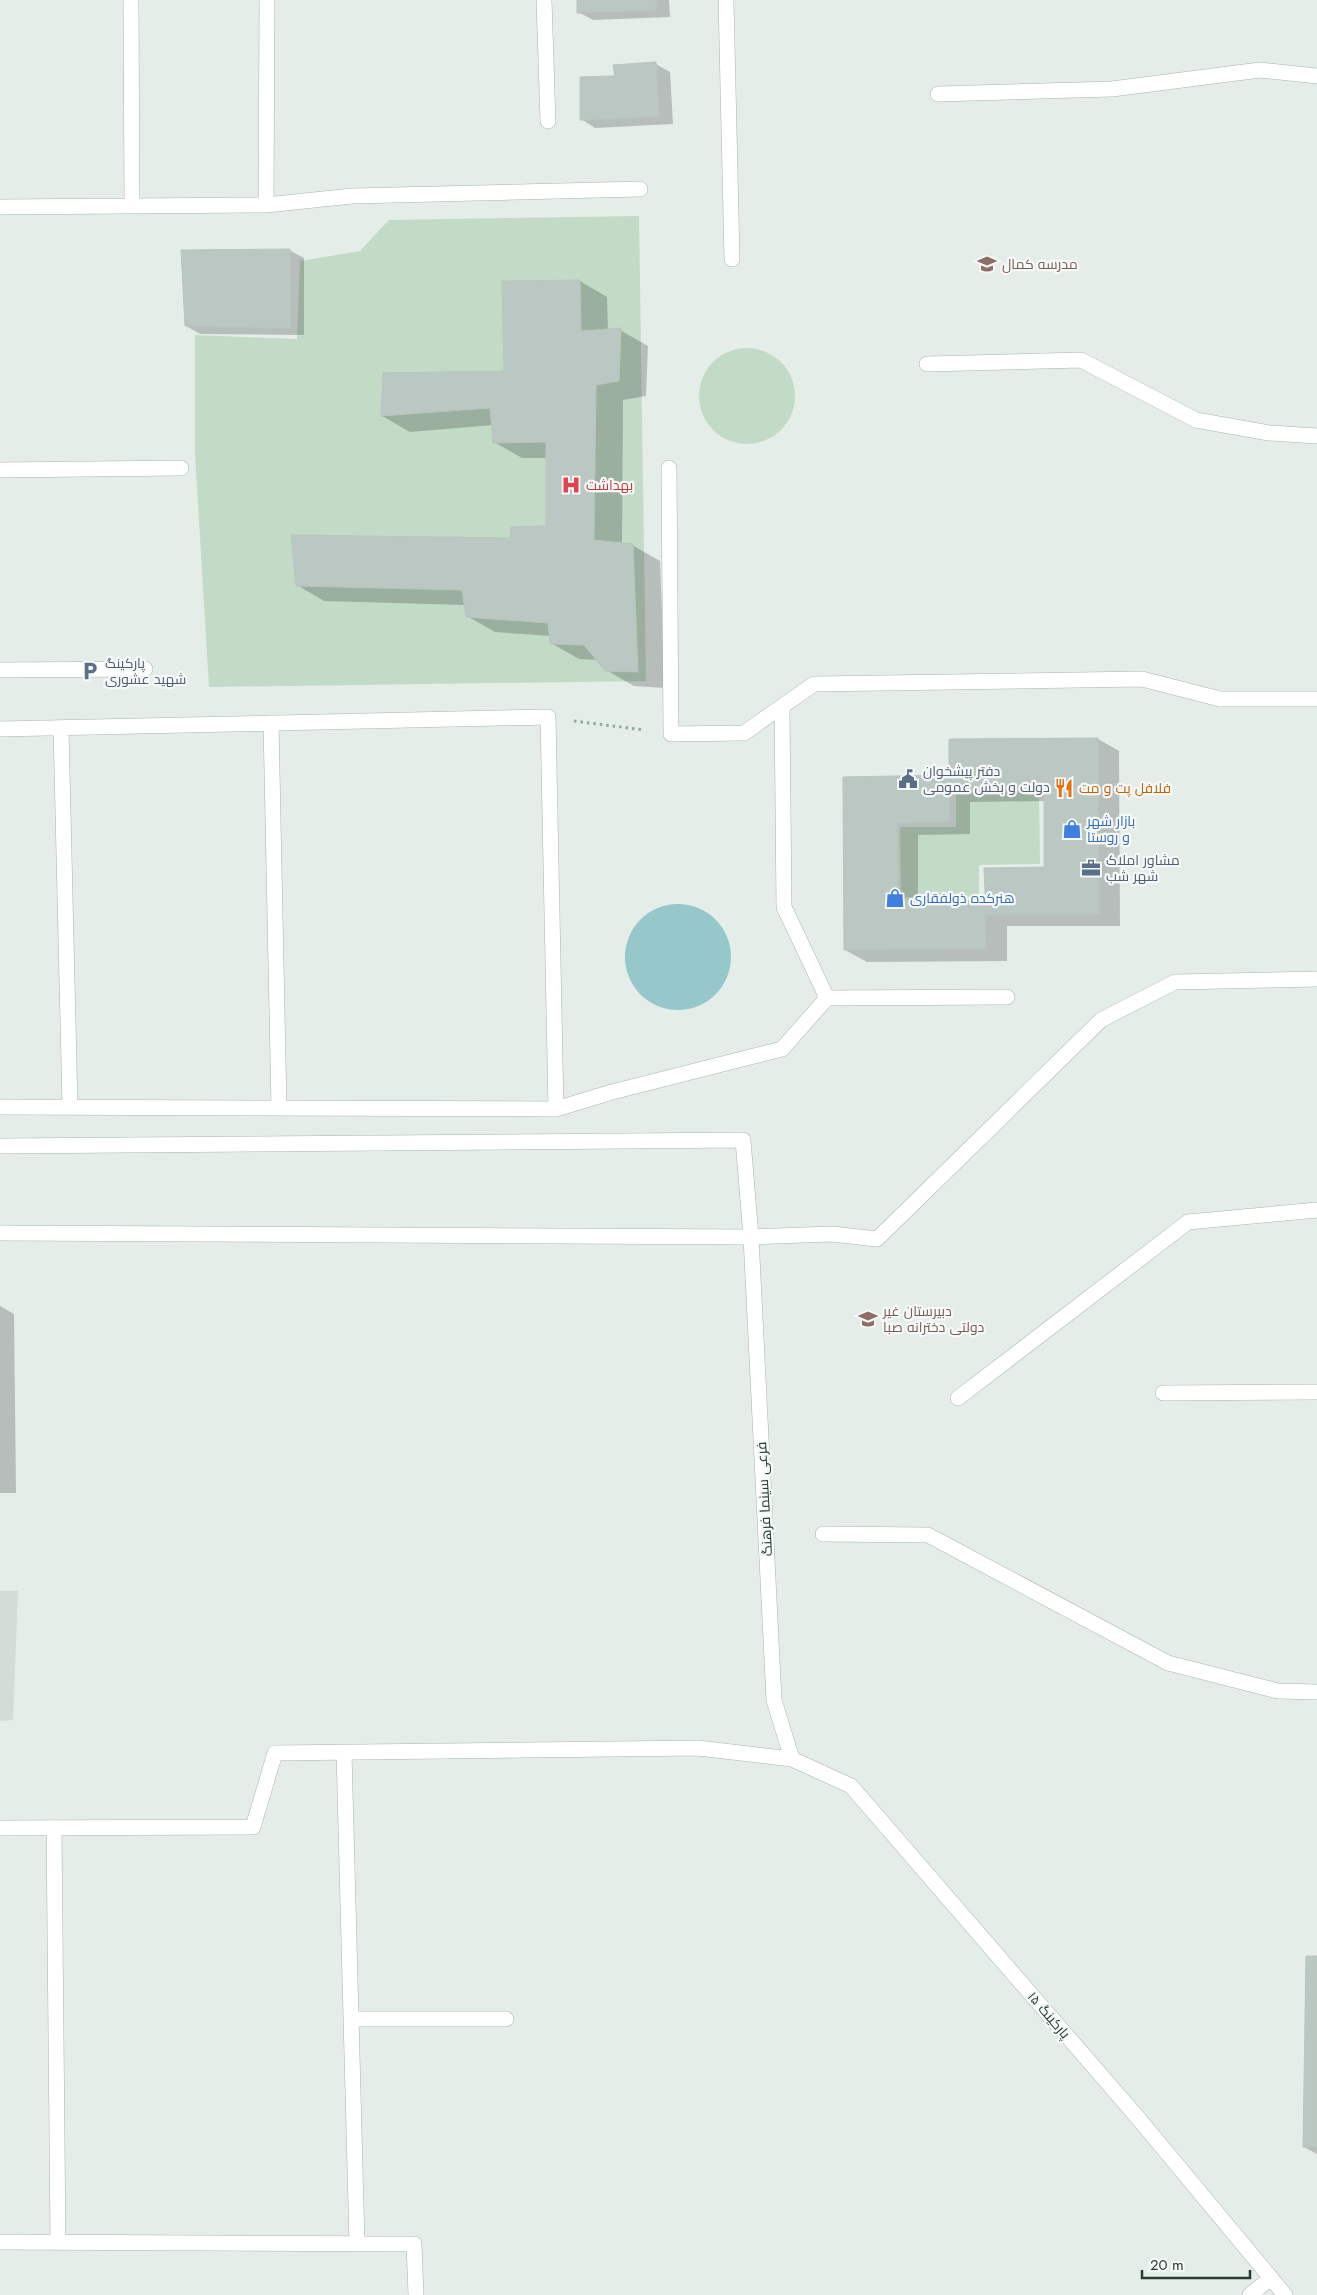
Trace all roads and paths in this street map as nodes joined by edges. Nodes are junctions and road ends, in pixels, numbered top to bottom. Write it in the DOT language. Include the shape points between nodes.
graph roads {
  1 [pos="131,0"];
  2 [pos="267,0"];
  3 [pos="544,0"];
  4 [pos="726,0"];
  5 [pos="1317,76"];
  6 [pos="938,94"];
  7 [pos="548,121"];
  8 [pos="640,188"];
  9 [pos="266,205"];
  10 [pos="132,206"];
  11 [pos="0,207"];
  12 [pos="732,259"];
  13 [pos="927,364"];
  14 [pos="1317,436"];
  15 [pos="181,468"];
  16 [pos="669,468"];
  17 [pos="0,470"];
  18 [pos="145,669"];
  19 [pos="0,670"];
  20 [pos="1317,699"];
  21 [pos="782,707"];
  22 [pos="548,717"];
  23 [pos="271,723"];
  24 [pos="60,728"];
  25 [pos="0,729"];
  26 [pos="671,734"];
  27 [pos="1317,979"];
  28 [pos="1008,997"];
  29 [pos="827,998"];
  30 [pos="0,1107"];
  31 [pos="70,1107"];
  32 [pos="279,1108"];
  33 [pos="556,1109"];
  34 [pos="0,1146"];
  35 [pos="1317,1210"];
  36 [pos="0,1233"];
  37 [pos="751,1236"];
  38 [pos="1317,1392"];
  39 [pos="1163,1393"];
  40 [pos="958,1398"];
  41 [pos="823,1534"];
  42 [pos="1317,1692"];
  43 [pos="344,1752"];
  44 [pos="792,1759"];
  45 [pos="0,1828"];
  46 [pos="54,1828"];
  47 [pos="352,2019"];
  48 [pos="506,2019"];
  49 [pos="0,2242"];
  50 [pos="58,2242"];
  51 [pos="357,2244"];
  52 [pos="1271,2278"];
  53 [pos="416,2295"];
  54 [pos="1250,2295"];
  55 [pos="1285,2295"];
  1 -- 10 [label="street"];
  2 -- 9 [label="street"];
  3 -- 7 [label="street"];
  4 -- 12 [label="street"];
  5 -- 6 [label="street" via="1260,70 1112,89"];
  8 -- 9 [label="street" via="352,196"];
  9 -- 10 [label="street"];
  10 -- 11 [label="street"];
  13 -- 14 [label="street" via="1081,360 1196,420 1269,433"];
  15 -- 17 [label="street"];
  16 -- 26 [label="street"];
  18 -- 19 [label="street"];
  20 -- 21 [label="street" via="1220,700 1142,679 1112,679 814,684"];
  21 -- 26 [label="street" via="744,733"];
  21 -- 29 [label="street" via="784,906"];
  22 -- 23 [label="street"];
  22 -- 26 [label="path"];
  22 -- 33 [label="street"];
  23 -- 24 [label="street"];
  23 -- 32 [label="street"];
  24 -- 25 [label="street"];
  24 -- 31 [label="street"];
  27 -- 37 [label="street" via="1175,982 1101,1020 877,1238 832,1234"];
  28 -- 29 [label="street"];
  29 -- 33 [label="street" via="782,1049"];
  30 -- 31 [label="street"];
  31 -- 32 [label="street"];
  32 -- 33 [label="street"];
  34 -- 37 [label="street, فرعی سینما فرهنگ" via="743,1140"];
  35 -- 40 [label="street" via="1188,1222"];
  36 -- 37 [label="street"];
  37 -- 44 [label="street, فرعی سینما فرهنگ" via="774,1700"];
  38 -- 39 [label="street"];
  41 -- 42 [label="street" via="928,1535 1168,1664 1278,1691"];
  43 -- 44 [label="street, پارکینگ ۱۵" via="698,1748"];
  43 -- 46 [label="street, پارکینگ ۱۵" via="275,1753 253,1827"];
  43 -- 47 [label="street"];
  44 -- 52 [label="street, پارکینگ ۱۵" via="851,1786 1138,2118"];
  45 -- 46 [label="street"];
  46 -- 50 [label="street"];
  47 -- 48 [label="street"];
  47 -- 51 [label="street"];
  49 -- 50 [label="street"];
  50 -- 51 [label="street"];
  51 -- 53 [label="street" via="414,2244"];
  52 -- 54 [label="street"];
  52 -- 55 [label="street, پارکینگ ۱۵"];
}
